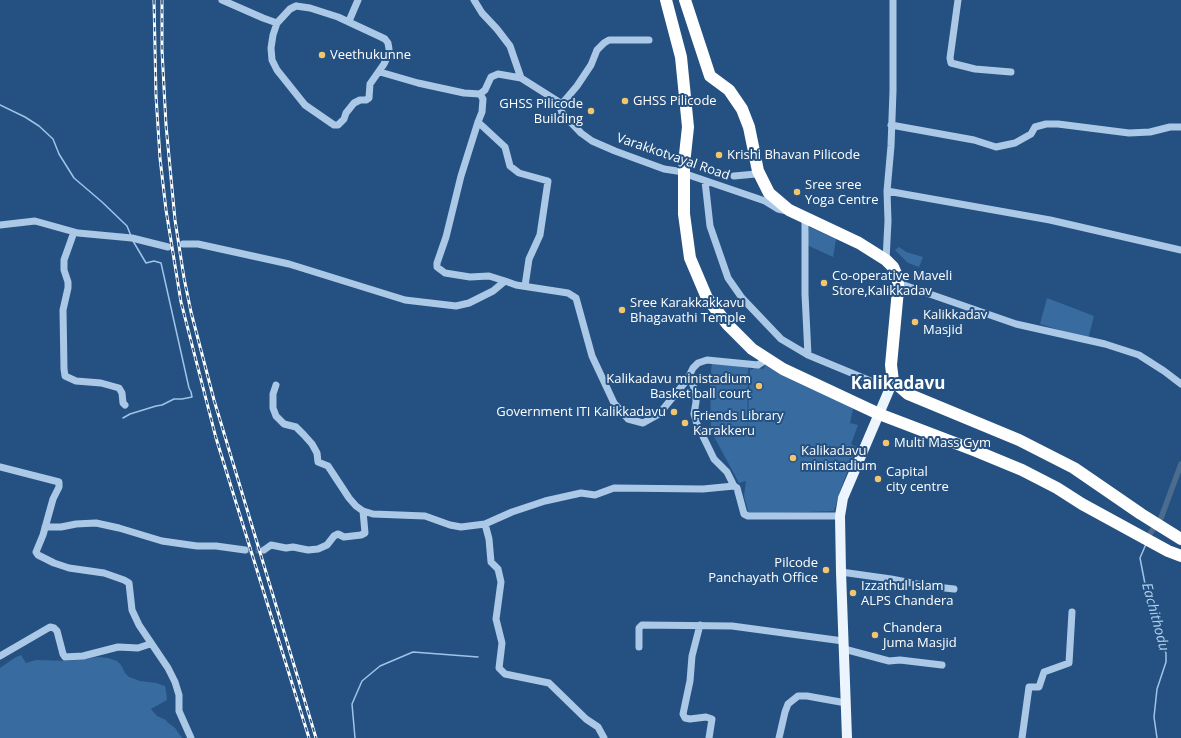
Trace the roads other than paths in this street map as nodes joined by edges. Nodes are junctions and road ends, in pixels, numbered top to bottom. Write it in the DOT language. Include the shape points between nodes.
graph roads {
  1 [pos="222,0"];
  2 [pos="358,0"];
  3 [pos="474,0"];
  4 [pos="666,0"];
  5 [pos="685,0"];
  6 [pos="893,0"];
  7 [pos="958,0"];
  8 [pos="349,22"];
  9 [pos="277,23"];
  10 [pos="648,40"];
  11 [pos="380,72"];
  12 [pos="1011,72"];
  13 [pos="522,78"];
  14 [pos="480,94"];
  15 [pos="560,106"];
  16 [pos="478,122"];
  17 [pos="891,125"];
  18 [pos="1181,127"];
  19 [pos="758,171"];
  20 [pos="684,174"];
  21 [pos="734,176"];
  22 [pos="705,181"];
  23 [pos="887,191"];
  24 [pos="788,210"];
  25 [pos="805,218"];
  26 [pos="0,225"];
  27 [pos="74,232"];
  28 [pos="183,244"];
  29 [pos="168,247"];
  30 [pos="1181,250"];
  31 [pos="886,260"];
  32 [pos="505,281"];
  33 [pos="898,283"];
  34 [pos="525,286"];
  35 [pos="808,355"];
  36 [pos="767,359"];
  37 [pos="687,380"];
  38 [pos="1181,384"];
  39 [pos="276,385"];
  40 [pos="891,385"];
  41 [pos="125,405"];
  42 [pos="879,414"];
  43 [pos="0,467"];
  44 [pos="734,486"];
  45 [pos="363,511"];
  46 [pos="840,516"];
  47 [pos="485,524"];
  48 [pos="45,527"];
  49 [pos="1181,539"];
  50 [pos="245,550"];
  51 [pos="264,550"];
  52 [pos="1181,556"];
  53 [pos="841,572"];
  54 [pos="954,589"];
  55 [pos="1072,612"];
  56 [pos="700,625"];
  57 [pos="150,644"];
  58 [pos="843,645"];
  59 [pos="639,647"];
  60 [pos="0,656"];
  61 [pos="942,665"];
  62 [pos="846,703"];
  63 [pos="191,738"];
  64 [pos="604,738"];
  65 [pos="709,738"];
  66 [pos="779,738"];
  67 [pos="848,738"];
  68 [pos="1022,738"];
  1 -- 9 [label="street"];
  2 -- 8 [label="street"];
  3 -- 13 [label="street" via="510,46"];
  4 -- 20 [label="highway" via="682,65 688,127"];
  5 -- 19 [label="highway" via="710,76 729,90 742,110 749,127"];
  6 -- 17 [label="street"];
  7 -- 12 [label="street" via="951,63 975,69"];
  8 -- 9 [label="street" via="310,8 296,6"];
  8 -- 11 [label="street" via="385,39 388,43 389,53"];
  9 -- 11 [label="street" via="271,48 276,70 305,105 334,125 341,123 354,103 368,98 370,84"];
  10 -- 15 [label="street" via="609,40 604,43 597,50 591,65 577,86"];
  11 -- 14 [label="street" via="418,83"];
  13 -- 14 [label="street" via="498,74 491,77 485,90"];
  13 -- 15 [label="street, Varakkotvayal Road" via="558,102"];
  14 -- 16 [label="street" via="483,104"];
  15 -- 20 [label="street, Varakkotvayal Road" via="571,123 592,141 664,169"];
  16 -- 32 [label="street" via="437,267 445,273 470,277 489,276"];
  16 -- 34 [label="street" via="505,147 510,166 519,173 548,181 540,235 528,259"];
  17 -- 18 [label="street" via="974,140 996,147 1015,143 1031,134 1036,127 1046,124 1129,133"];
  17 -- 23 [label="street"];
  19 -- 21 [label="street" via="756,174"];
  19 -- 24 [label="highway" via="769,193"];
  20 -- 22 [label="street, Varakkotvayal Road"];
  20 -- 36 [label="highway" via="684,214 690,258 707,298 728,325 752,349"];
  22 -- 24 [label="street, Varakkotvayal Road" via="765,201 778,209"];
  22 -- 35 [label="street" via="710,226 728,278 742,298 781,339"];
  23 -- 30 [label="street" via="1050,220"];
  23 -- 31 [label="street"];
  24 -- 25 [label="highway"];
  25 -- 31 [label="highway" via="859,243"];
  25 -- 35 [label="street"];
  26 -- 27 [label="street" via="35,221"];
  27 -- 29 [label="street" via="134,239"];
  27 -- 41 [label="street" via="64,260 68,282 63,310 65,376 76,381 101,383 119,388"];
  28 -- 32 [label="street" via="198,244 289,264 405,300 456,306 469,303 493,291"];
  31 -- 33 [label="highway" via="893,267"];
  32 -- 34 [label="street"];
  33 -- 38 [label="street" via="1016,324 1105,344 1139,355"];
  33 -- 40 [label="highway"];
  34 -- 37 [label="street" via="568,293 576,298 592,356 614,403 628,420 643,423 659,414"];
  35 -- 40 [label="street"];
  36 -- 37 [label="street" via="758,365 707,360 693,368"];
  36 -- 42 [label="highway"];
  37 -- 44 [label="street" via="691,380 696,393 694,414 697,424 714,459 727,472"];
  39 -- 45 [label="street" via="273,408 276,416 284,424 296,427 304,435 317,453 318,462 328,466 349,498"];
  40 -- 42 [label="main road"];
  40 -- 49 [label="highway" via="1020,440 1074,468"];
  42 -- 46 [label="main road" via="843,498"];
  42 -- 52 [label="highway" via="1022,470"];
  43 -- 48 [label="street" via="59,482"];
  44 -- 46 [label="street" via="737,488 744,514 748,516"];
  44 -- 47 [label="street" via="703,489 614,488 595,495 581,493 545,501"];
  45 -- 47 [label="street" via="373,514 425,516 460,527"];
  45 -- 51 [label="street" via="365,532 361,536 344,537 338,534 327,545 318,549 271,545"];
  46 -- 53 [label="main road"];
  47 -- 64 [label="street" via="491,562 498,569 501,582 496,619 502,643 499,668 504,674 549,682 586,719 598,726"];
  48 -- 50 [label="street" via="96,523 162,542"];
  48 -- 57 [label="street" via="36,552 38,555 69,568 124,580 128,584 132,610"];
  53 -- 54 [label="street"];
  53 -- 58 [label="main road"];
  55 -- 68 [label="street" via="1069,663 1044,672 1039,687 1028,687"];
  56 -- 58 [label="street" via="732,626"];
  56 -- 59 [label="street" via="642,625 639,628"];
  56 -- 65 [label="street" via="692,656 683,714 685,718 690,719 712,719"];
  57 -- 60 [label="street" via="138,648 118,647 82,656 65,657 57,631 50,627"];
  57 -- 63 [label="street" via="176,682 179,711"];
  58 -- 61 [label="street" via="889,661"];
  58 -- 62 [label="main road"];
  62 -- 66 [label="street" via="798,696 788,704"];
  62 -- 67 [label="main road"];
}
